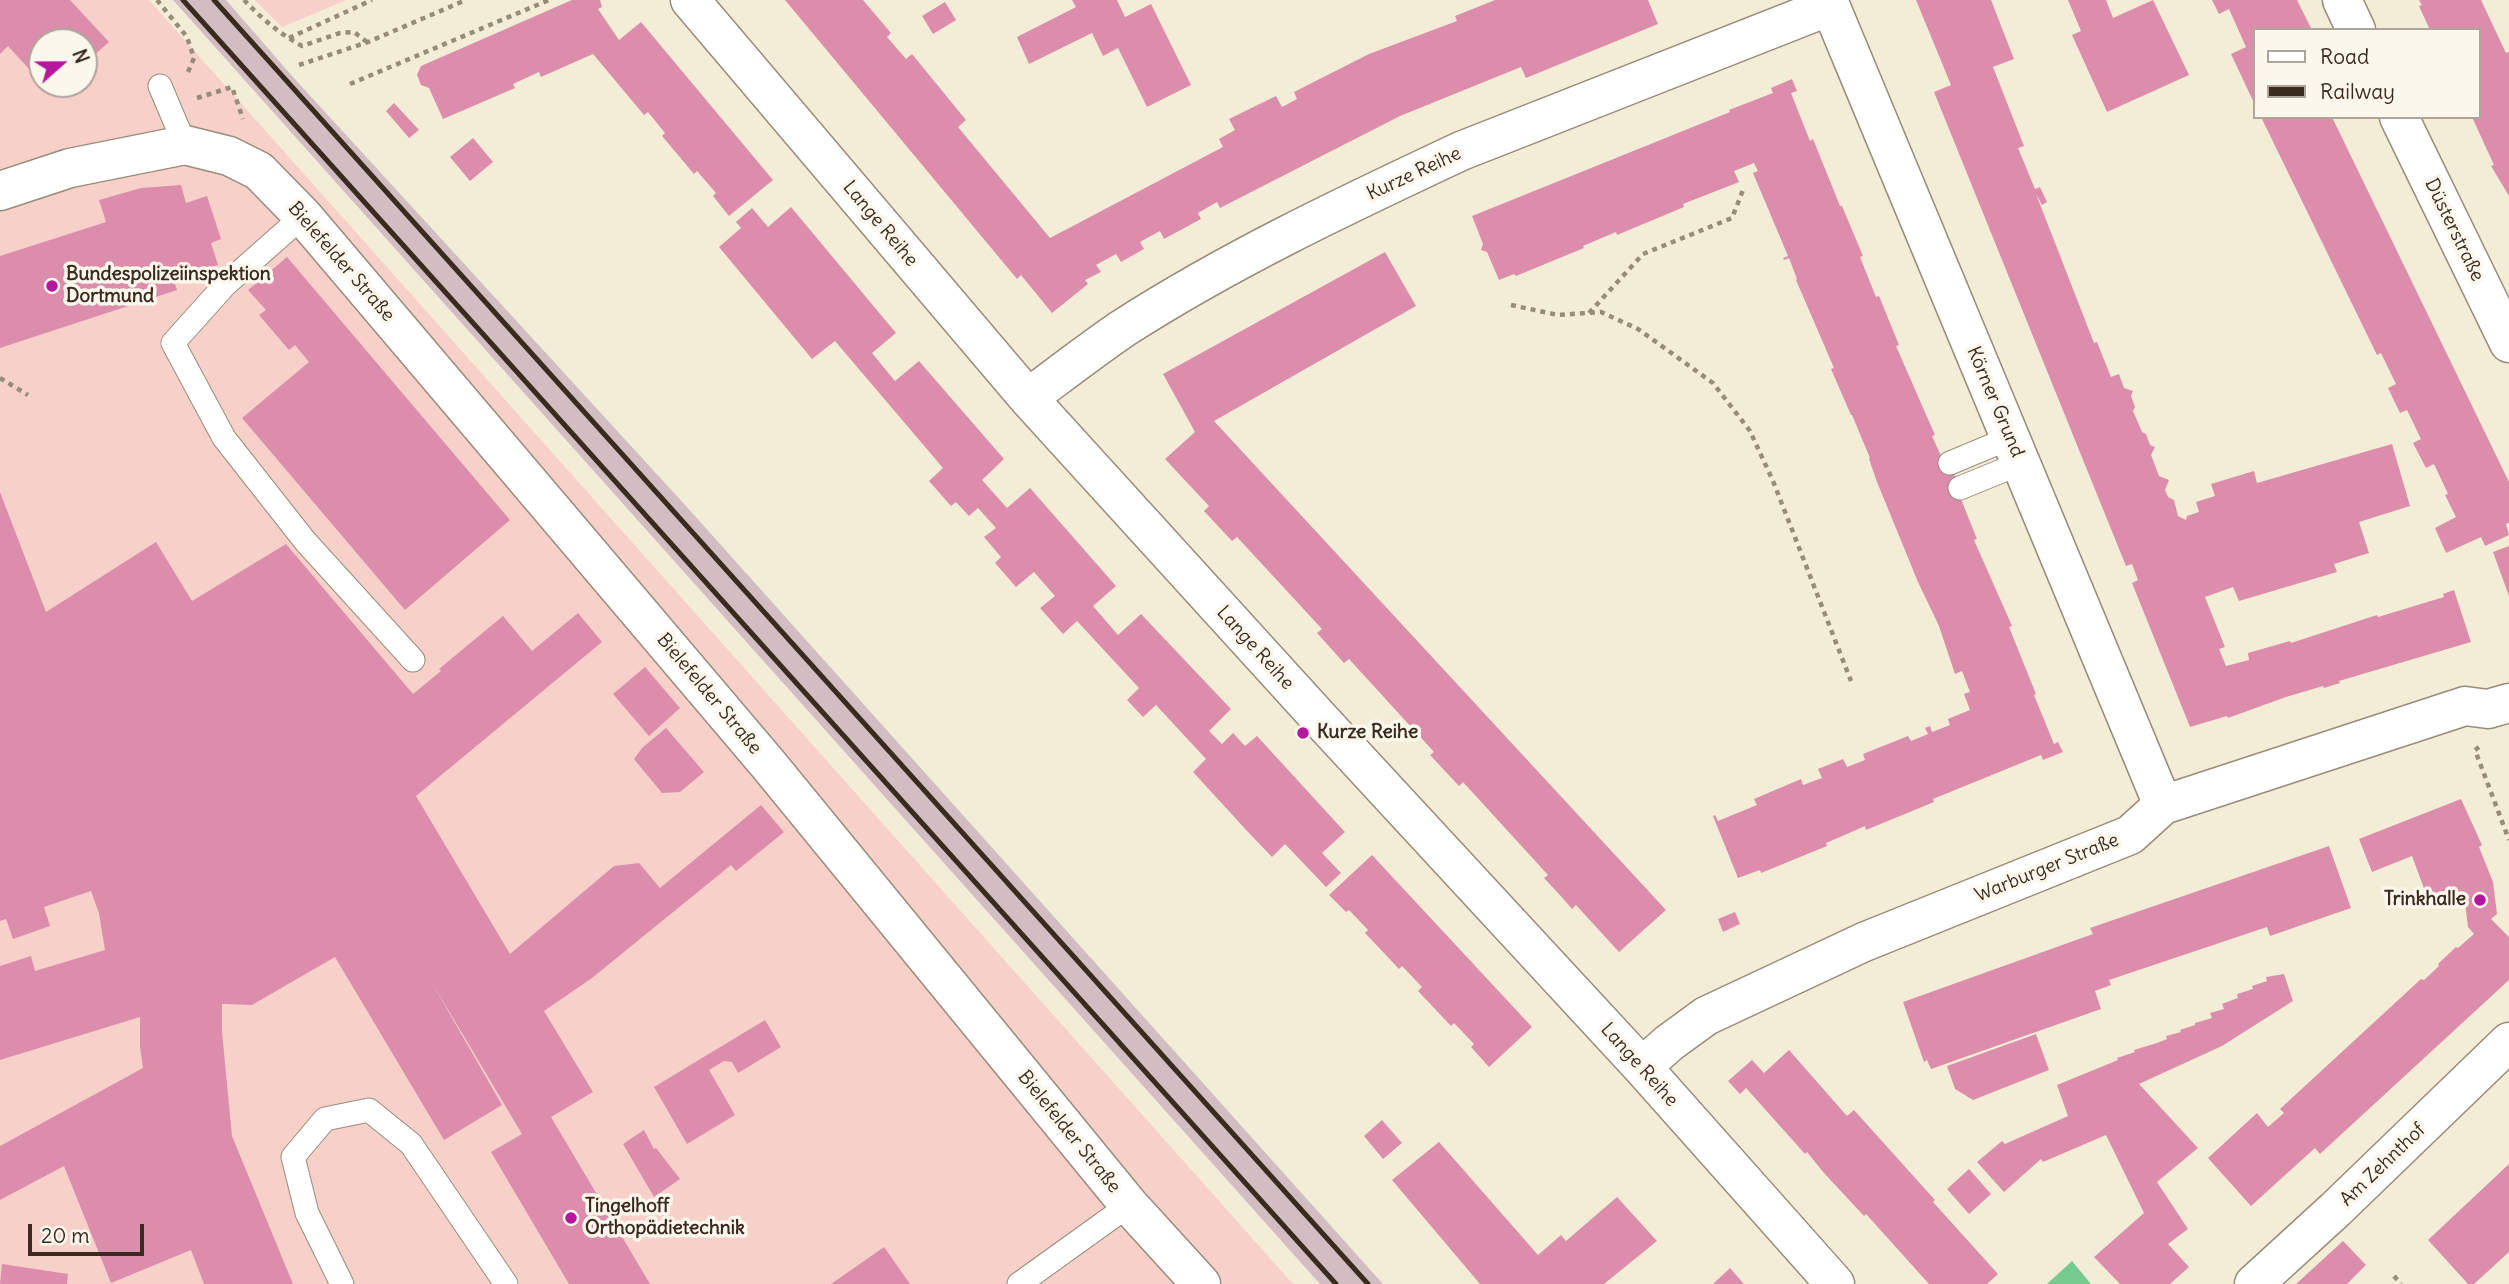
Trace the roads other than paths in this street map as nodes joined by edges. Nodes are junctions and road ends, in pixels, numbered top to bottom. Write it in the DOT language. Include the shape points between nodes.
graph roads {
  1 [pos="690,0"];
  2 [pos="2342,0"];
  3 [pos="1829,3"];
  4 [pos="2355,28"];
  5 [pos="160,86"];
  6 [pos="2400,119"];
  7 [pos="185,145"];
  8 [pos="0,191"];
  9 [pos="303,216"];
  10 [pos="2509,343"];
  11 [pos="1028,398"];
  12 [pos="2015,450"];
  13 [pos="1950,463"];
  14 [pos="1960,488"];
  15 [pos="413,660"];
  16 [pos="2499,706"];
  17 [pos="2163,805"];
  18 [pos="2509,1042"];
  19 [pos="1642,1068"];
  20 [pos="1129,1205"];
  21 [pos="342,1284"];
  22 [pos="506,1284"];
  23 [pos="1019,1284"];
  24 [pos="1201,1284"];
  25 [pos="1835,1284"];
  26 [pos="2254,1284"];
  1 -- 11 [label="street, Lange Reihe"];
  2 -- 4 [label="street"];
  3 -- 11 [label="street, Kurze Reihe" via="1420,170 1240,259 1121,330"];
  3 -- 12 [label="street, Körner Grund"];
  5 -- 7 [label="lane"];
  6 -- 10 [label="street, Düsterstraße"];
  7 -- 8 [label="street" via="70,168"];
  7 -- 9 [label="street, Bielefelder Straße" via="229,156 259,171"];
  9 -- 15 [label="lane" via="225,285 173,343 223,438 305,541"];
  9 -- 20 [label="street, Bielefelder Straße" via="768,764"];
  11 -- 19 [label="street, Lange Reihe"];
  12 -- 13 [label="lane"];
  12 -- 14 [label="lane"];
  12 -- 17 [label="street, Körner Grund"];
  16 -- 17 [label="street, Warburger Straße" via="2465,706"];
  17 -- 19 [label="street, Warburger Straße" via="2130,835 1864,942 1706,1016"];
  18 -- 26 [label="street, Am Zehnthof"];
  19 -- 25 [label="street, Lange Reihe"];
  20 -- 23 [label="lane"];
  20 -- 24 [label="street, Bielefelder Straße"];
  21 -- 22 [label="lane" via="307,1213 293,1157 325,1119 369,1110 411,1144"];
}
